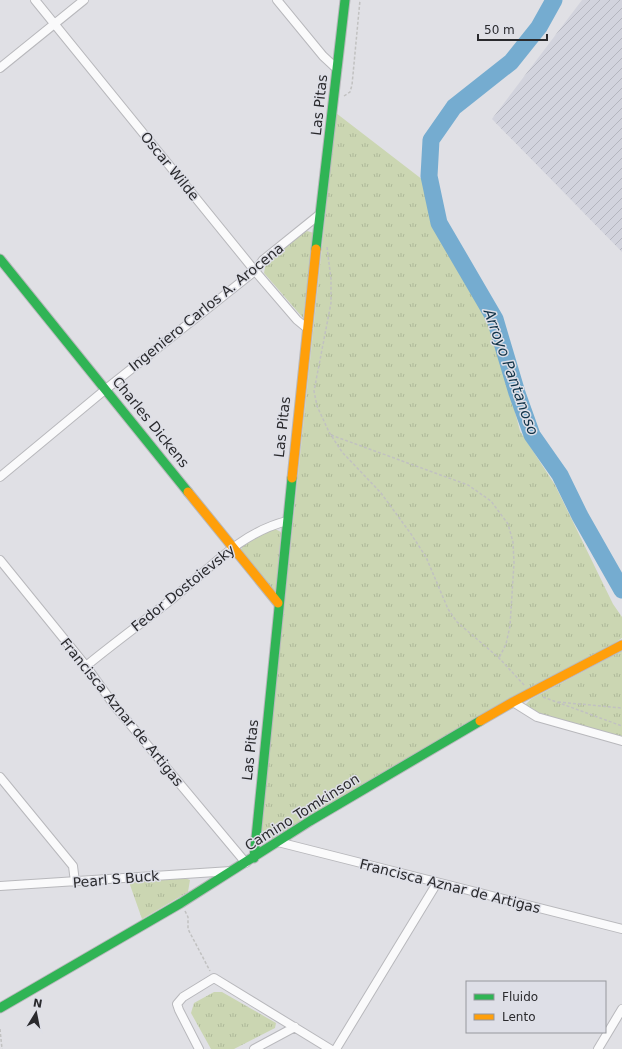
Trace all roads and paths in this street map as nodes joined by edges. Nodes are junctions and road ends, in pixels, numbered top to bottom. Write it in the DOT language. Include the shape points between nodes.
graph roads {
  1 [pos="35,0"];
  2 [pos="84,0"];
  3 [pos="277,0"];
  4 [pos="345,0"];
  5 [pos="360,0"];
  6 [pos="55,23"];
  7 [pos="0,68"];
  8 [pos="337,69"];
  9 [pos="341,102"];
  10 [pos="320,214"];
  11 [pos="327,247"];
  12 [pos="0,259"];
  13 [pos="255,271"];
  14 [pos="308,329"];
  15 [pos="106,389"];
  16 [pos="331,435"];
  17 [pos="0,477"];
  18 [pos="287,521"];
  19 [pos="234,547"];
  20 [pos="0,560"];
  21 [pos="278,603"];
  22 [pos="622,645"];
  23 [pos="499,658"];
  24 [pos="86,666"];
  25 [pos="534,692"];
  26 [pos="513,702"];
  27 [pos="554,702"];
  28 [pos="622,708"];
  29 [pos="622,726"];
  30 [pos="622,741"];
  31 [pos="0,777"];
  32 [pos="278,842"];
  33 [pos="254,858"];
  34 [pos="246,864"];
  35 [pos="233,871"];
  36 [pos="74,882"];
  37 [pos="437,883"];
  38 [pos="0,886"];
  39 [pos="181,903"];
  40 [pos="622,929"];
  41 [pos="214,978"];
  42 [pos="0,1008"];
  43 [pos="622,1009"];
  44 [pos="295,1027"];
  45 [pos="0,1029"];
  46 [pos="599,1048"];
  47 [pos="2,1049"];
  48 [pos="199,1049"];
  49 [pos="254,1049"];
  50 [pos="330,1049"];
  51 [pos="336,1049"];
  1 -- 6 [label="street, Oscar Wilde"];
  2 -- 6 [label="street"];
  3 -- 8 [label="street" via="323,56"];
  4 -- 8 [label="street, Las Pitas"];
  5 -- 9 [label="path" via="352,85 350,92"];
  6 -- 7 [label="street"];
  6 -- 13 [label="street, Oscar Wilde"];
  8 -- 10 [label="street, Las Pitas"];
  10 -- 13 [label="street, Ingeniero Carlos A. Arocena" via="263,260"];
  10 -- 14 [label="street, Las Pitas"];
  11 -- 16 [label="path" via="331,303 314,391 317,406"];
  12 -- 15 [label="street, Charles Dickens"];
  13 -- 14 [label="street, Oscar Wilde" via="297,320"];
  13 -- 15 [label="street, Ingeniero Carlos A. Arocena"];
  14 -- 18 [label="street, Las Pitas"];
  15 -- 17 [label="street, Ingeniero Carlos A. Arocena"];
  15 -- 19 [label="street, Charles Dickens"];
  16 -- 23 [label="path" via="342,452 381,493 411,534 426,557 448,609 457,622"];
  16 -- 23 [label="path" via="468,485 491,501 508,524 513,549 510,626 506,644"];
  18 -- 19 [label="street, Fedor Dostoievsky" via="263,528"];
  18 -- 21 [label="street, Las Pitas"];
  19 -- 21 [label="street, Charles Dickens"];
  19 -- 24 [label="street, Fedor Dostoievsky"];
  20 -- 24 [label="street, Francisca Aznar de Artigas"];
  21 -- 33 [label="street, Las Pitas"];
  22 -- 25 [label="street, Camino Tomkinson"];
  23 -- 25 [label="path" via="525,687"];
  24 -- 34 [label="street, Francisca Aznar de Artigas" via="114,705"];
  25 -- 26 [label="street, Camino Tomkinson"];
  25 -- 27 [label="path"];
  26 -- 30 [label="street" via="537,717"];
  26 -- 32 [label="street, Camino Tomkinson"];
  27 -- 28 [label="path"];
  27 -- 29 [label="path"];
  31 -- 36 [label="street" via="73,866"];
  32 -- 33 [label="street, Camino Tomkinson"];
  32 -- 37 [label="street, Francisca Aznar de Artigas"];
  33 -- 34 [label="street, Camino Tomkinson"];
  34 -- 35 [label="street, Camino Tomkinson"];
  35 -- 36 [label="street, Pearl S Buck"];
  35 -- 39 [label="street, Camino Tomkinson"];
  36 -- 38 [label="street, Pearl S Buck"];
  37 -- 40 [label="street, Francisca Aznar de Artigas"];
  37 -- 51 [label="street"];
  39 -- 41 [label="path" via="188,917 188,929"];
  39 -- 42 [label="street, Camino Tomkinson"];
  41 -- 44 [label="street"];
  41 -- 48 [label="street" via="178,1004"];
  43 -- 46 [label="street"];
  44 -- 49 [label="street"];
  44 -- 50 [label="street"];
  45 -- 47 [label="path"];
}
